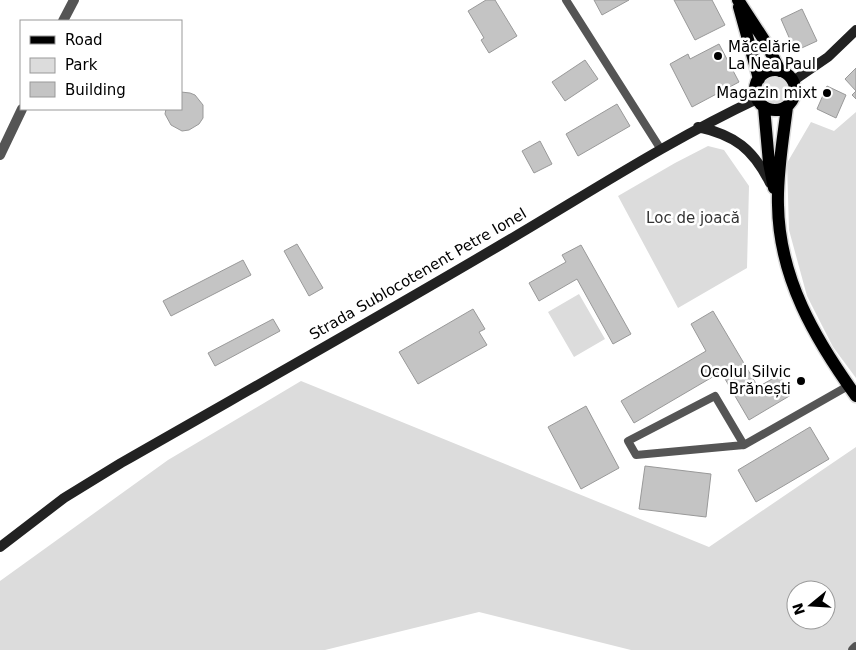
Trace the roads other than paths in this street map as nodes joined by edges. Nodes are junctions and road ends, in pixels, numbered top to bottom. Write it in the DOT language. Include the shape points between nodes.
graph roads {
  1 [pos="74,0"];
  2 [pos="566,0"];
  3 [pos="738,0"];
  4 [pos="64,20"];
  5 [pos="856,30"];
  6 [pos="780,71"];
  7 [pos="759,78"];
  8 [pos="793,81"];
  9 [pos="761,103"];
  10 [pos="787,107"];
  11 [pos="22,110"];
  12 [pos="698,127"];
  13 [pos="660,148"];
  14 [pos="0,156"];
  15 [pos="778,202"];
  16 [pos="852,391"];
  17 [pos="744,445"];
  18 [pos="0,547"];
  19 [pos="856,646"];
  20 [pos="853,650"];
  1 -- 4 [label="street"];
  2 -- 13 [label="lane"];
  3 -- 6 [label="main road"];
  3 -- 7 [label="main road"];
  5 -- 8 [label="main road" via="828,57"];
  6 -- 7 [label="main road" via="768,72"];
  6 -- 8 [label="main road"];
  7 -- 9 [label="main road" via="755,92"];
  8 -- 10 [label="main road" via="794,98"];
  9 -- 10 [label="main road" via="776,110"];
  9 -- 12 [label="main road, Strada Sublocotenent Petre Ionel"];
  9 -- 15 [label="main road"];
  10 -- 15 [label="main road"];
  11 -- 14 [label="street"];
  12 -- 13 [label="main road, Strada Sublocotenent Petre Ionel"];
  12 -- 15 [label="main road" via="733,138 744,146 764,172"];
  13 -- 18 [label="main road, Strada Sublocotenent Petre Ionel" via="515,236 95,478"];
  15 -- 16 [label="main road" via="783,245 794,289 817,338"];
  16 -- 17 [label="lane"];
  17 -- 17 [label="lane" via="714,396 628,441 636,455"];
  19 -- 20 [label="street"];
}
